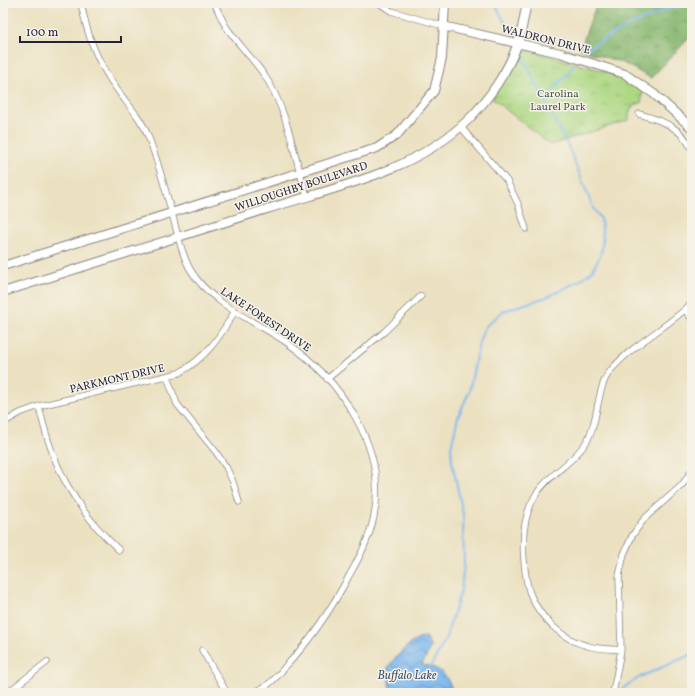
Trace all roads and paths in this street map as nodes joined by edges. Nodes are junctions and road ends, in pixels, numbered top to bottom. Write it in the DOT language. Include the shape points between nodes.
graph roads {
  1 [pos="81,3"];
  2 [pos="214,3"];
  3 [pos="379,3"];
  4 [pos="446,3"];
  5 [pos="527,3"];
  6 [pos="443,26"];
  7 [pos="518,43"];
  8 [pos="639,114"];
  9 [pos="460,126"];
  10 [pos="692,128"];
  11 [pos="692,150"];
  12 [pos="299,172"];
  13 [pos="307,196"];
  14 [pos="172,214"];
  15 [pos="526,229"];
  16 [pos="178,238"];
  17 [pos="3,266"];
  18 [pos="3,292"];
  19 [pos="421,296"];
  20 [pos="692,302"];
  21 [pos="684,310"];
  22 [pos="235,311"];
  23 [pos="692,319"];
  24 [pos="167,377"];
  25 [pos="327,379"];
  26 [pos="39,406"];
  27 [pos="3,423"];
  28 [pos="692,470"];
  29 [pos="239,502"];
  30 [pos="119,550"];
  31 [pos="202,650"];
  32 [pos="621,650"];
  33 [pos="47,662"];
  34 [pos="7,693"];
  35 [pos="227,693"];
  36 [pos="253,693"];
  37 [pos="613,693"];
  1 -- 14 [label="street, LAKE FOREST DRIVE" via="87,33 100,64 137,115 148,136"];
  2 -- 12 [label="street" via="225,25 267,80 279,103 289,129"];
  3 -- 6 [label="street, WALDRON DRIVE" via="391,11"];
  4 -- 6 [label="street, WILLOUGHBY BOULEVARD"];
  5 -- 7 [label="street, WILLOUGHBY BOULEVARD"];
  6 -- 7 [label="street, WALDRON DRIVE"];
  6 -- 12 [label="street, WILLOUGHBY BOULEVARD" via="442,58 434,91 398,135 377,148"];
  7 -- 9 [label="street, WILLOUGHBY BOULEVARD" via="505,72 488,97"];
  7 -- 10 [label="street, WALDRON DRIVE" via="560,53 625,74 654,94"];
  8 -- 11 [label="street" via="657,118 677,129 688,140"];
  9 -- 13 [label="street, WILLOUGHBY BOULEVARD" via="422,155 396,167"];
  9 -- 15 [label="street" via="507,181"];
  12 -- 13 [label="street"];
  12 -- 14 [label="street, WILLOUGHBY BOULEVARD"];
  13 -- 16 [label="street, WILLOUGHBY BOULEVARD"];
  14 -- 16 [label="street, LAKE FOREST DRIVE"];
  14 -- 17 [label="street, WILLOUGHBY BOULEVARD"];
  16 -- 18 [label="street, WILLOUGHBY BOULEVARD"];
  16 -- 22 [label="street, LAKE FOREST DRIVE" via="190,268 207,291"];
  19 -- 25 [label="street" via="384,332"];
  20 -- 21 [label="street"];
  21 -- 23 [label="street"];
  21 -- 32 [label="street" via="649,336 610,371 587,441 573,459 546,480 527,512 522,540 526,578 530,595 542,616 559,632 576,642 588,647"];
  22 -- 24 [label="street, PARKMONT DRIVE" via="207,353 191,366"];
  22 -- 25 [label="street, LAKE FOREST DRIVE" via="287,343"];
  24 -- 26 [label="street, PARKMONT DRIVE"];
  24 -- 29 [label="street" via="177,404 226,467"];
  25 -- 36 [label="street, LAKE FOREST DRIVE" via="359,422 367,441 375,476 374,516 352,571 306,646 271,682"];
  26 -- 27 [label="street, PARKMONT DRIVE"];
  26 -- 30 [label="street" via="45,434 74,499 103,535"];
  28 -- 32 [label="street" via="682,485 644,519 624,554 619,576"];
  31 -- 35 [label="street"];
  32 -- 37 [label="street"];
  33 -- 34 [label="street"];
}
